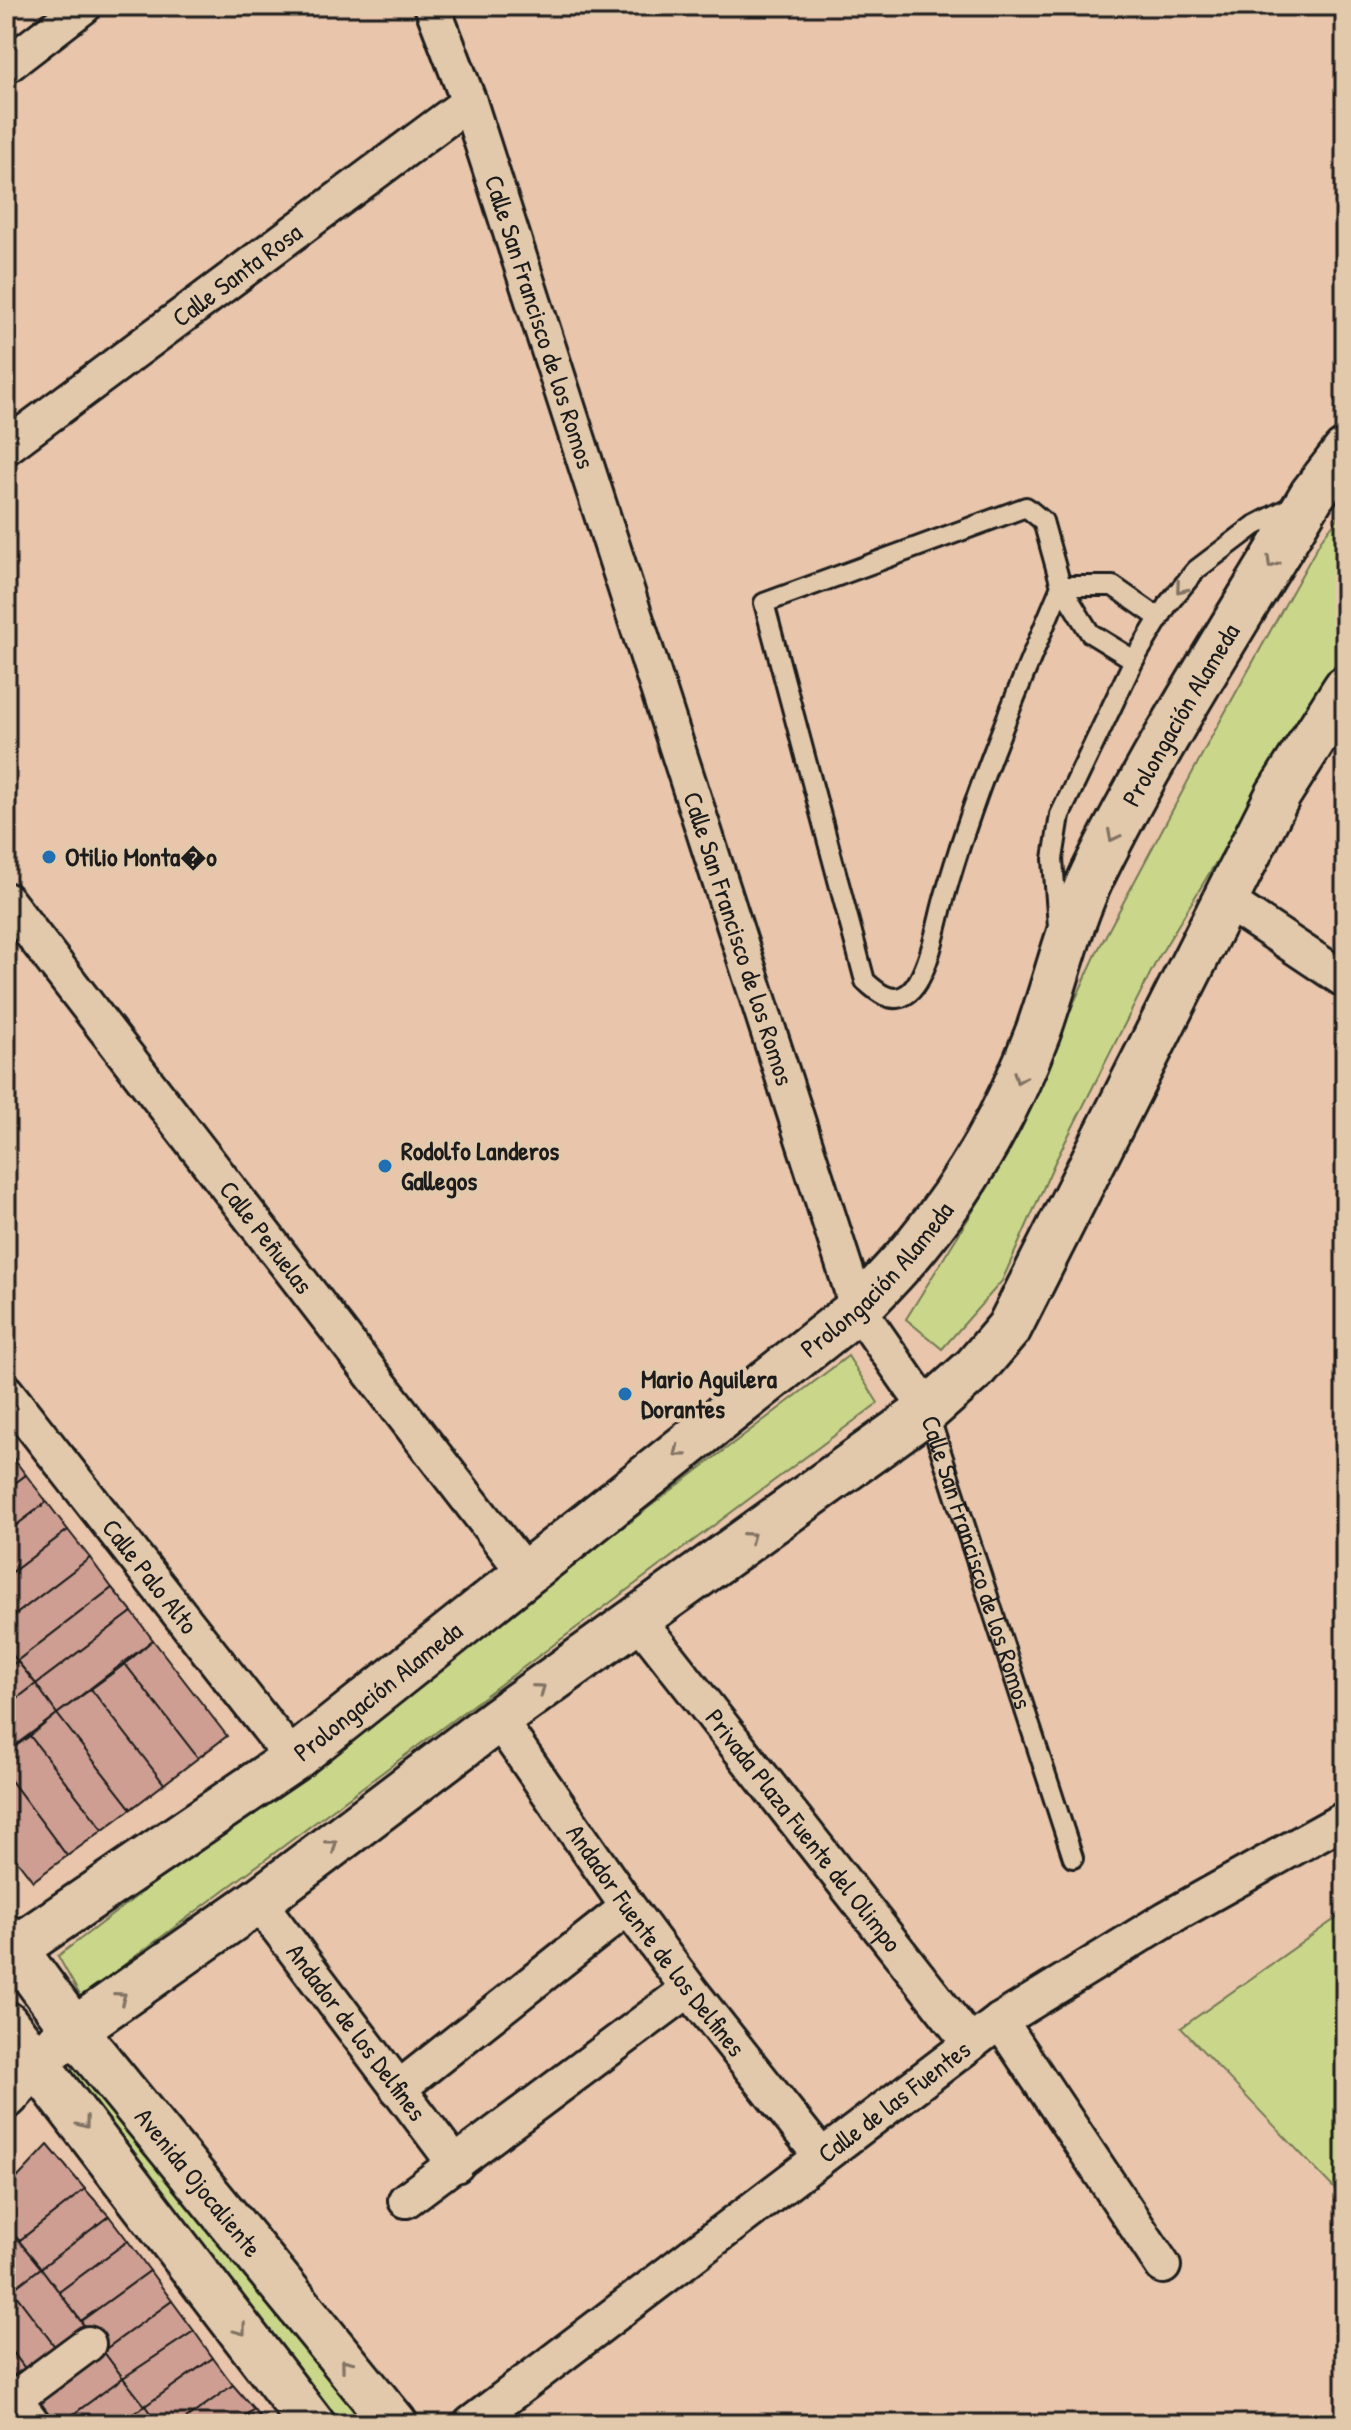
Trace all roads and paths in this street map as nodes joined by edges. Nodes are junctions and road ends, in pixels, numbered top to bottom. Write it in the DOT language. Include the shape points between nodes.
graph roads {
  1 [pos="84,6"];
  2 [pos="432,6"];
  3 [pos="6,66"];
  4 [pos="469,102"];
  5 [pos="6,447"];
  6 [pos="1345,452"];
  7 [pos="1312,495"];
  8 [pos="1061,586"];
  9 [pos="1159,618"];
  10 [pos="1134,660"];
  11 [pos="1345,689"];
  12 [pos="6,900"];
  13 [pos="1225,900"];
  14 [pos="1060,957"];
  15 [pos="1345,980"];
  16 [pos="858,1309"];
  17 [pos="6,1392"];
  18 [pos="928,1410"];
  19 [pos="526,1574"];
  20 [pos="637,1618"];
  21 [pos="498,1719"];
  22 [pos="293,1759"];
  23 [pos="1345,1819"];
  24 [pos="1073,1858"];
  25 [pos="258,1901"];
  26 [pos="628,1907"];
  27 [pos="9,1947"];
  28 [pos="689,1989"];
  29 [pos="1000,2021"];
  30 [pos="6,2024"];
  31 [pos="74,2030"];
  32 [pos="970,2043"];
  33 [pos="37,2061"];
  34 [pos="398,2089"];
  35 [pos="6,2096"];
  36 [pos="821,2156"];
  37 [pos="456,2165"];
  38 [pos="406,2200"];
  39 [pos="1163,2266"];
  40 [pos="88,2344"];
  41 [pos="18,2409"];
  42 [pos="312,2424"];
  43 [pos="395,2424"];
  44 [pos="471,2424"];
  1 -- 3 [label="street"];
  2 -- 4 [label="street, Calle San Francisco de los Romos"];
  4 -- 5 [label="street, Calle Santa Rosa"];
  4 -- 16 [label="street, Calle San Francisco de los Romos"];
  6 -- 7 [label="main road, Prolongación Alameda"];
  7 -- 9 [label="lane, one-way" via="1254,526 1196,570"];
  7 -- 14 [label="main road, Prolongación Alameda, one-way" via="1141,781 1092,876"];
  8 -- 8 [label="lane" via="961,838 922,975 907,994 879,995 865,981 764,603 1026,507 1043,521"];
  8 -- 9 [label="lane" via="1113,586"];
  8 -- 10 [label="lane" via="1090,633"];
  9 -- 10 [label="lane"];
  10 -- 14 [label="lane" via="1060,815 1053,859"];
  11 -- 13 [label="main road" via="1278,795"];
  12 -- 19 [label="street, Calle Peñuelas"];
  13 -- 15 [label="street"];
  13 -- 18 [label="main road" via="1009,1328"];
  14 -- 16 [label="main road, Prolongación Alameda, one-way" via="1012,1093 968,1175 920,1242"];
  16 -- 18 [label="street, Calle San Francisco de los Romos"];
  16 -- 19 [label="main road, Prolongación Alameda, one-way"];
  17 -- 22 [label="street, Calle Palo Alto"];
  20 -- 18 [label="main road, one-way"];
  18 -- 24 [label="lane, Calle San Francisco de los Romos"];
  19 -- 22 [label="main road, Prolongación Alameda"];
  21 -- 20 [label="main road, one-way"];
  20 -- 32 [label="street, Privada Plaza Fuente del Olimpo"];
  25 -- 21 [label="main road, one-way"];
  21 -- 26 [label="street, Andador Fuente de los Delfines"];
  22 -- 27 [label="main road, Prolongación Alameda"];
  23 -- 29 [label="street, Calle de las Fuentes" via="1166,1919"];
  31 -- 25 [label="main road, one-way"];
  25 -- 34 [label="street, Andador de los Delfines"];
  26 -- 28 [label="street, Andador Fuente de los Delfines"];
  26 -- 34 [label="street"];
  27 -- 31 [label="main road, Avenida Ojocaliente"];
  28 -- 36 [label="street, Andador Fuente de los Delfines"];
  28 -- 37 [label="street"];
  29 -- 32 [label="street, Calle de las Fuentes"];
  29 -- 39 [label="street"];
  30 -- 33 [label="main road, Avenida Ojocaliente"];
  31 -- 33 [label="main road"];
  43 -- 31 [label="main road, Avenida Ojocaliente, one-way"];
  32 -- 36 [label="street, Calle de las Fuentes"];
  33 -- 35 [label="main road"];
  33 -- 42 [label="main road, Avenida Ojocaliente, one-way"];
  34 -- 37 [label="street, Andador de los Delfines"];
  36 -- 44 [label="street, Calle de las Fuentes"];
  37 -- 38 [label="street"];
  40 -- 41 [label="street"];
}
